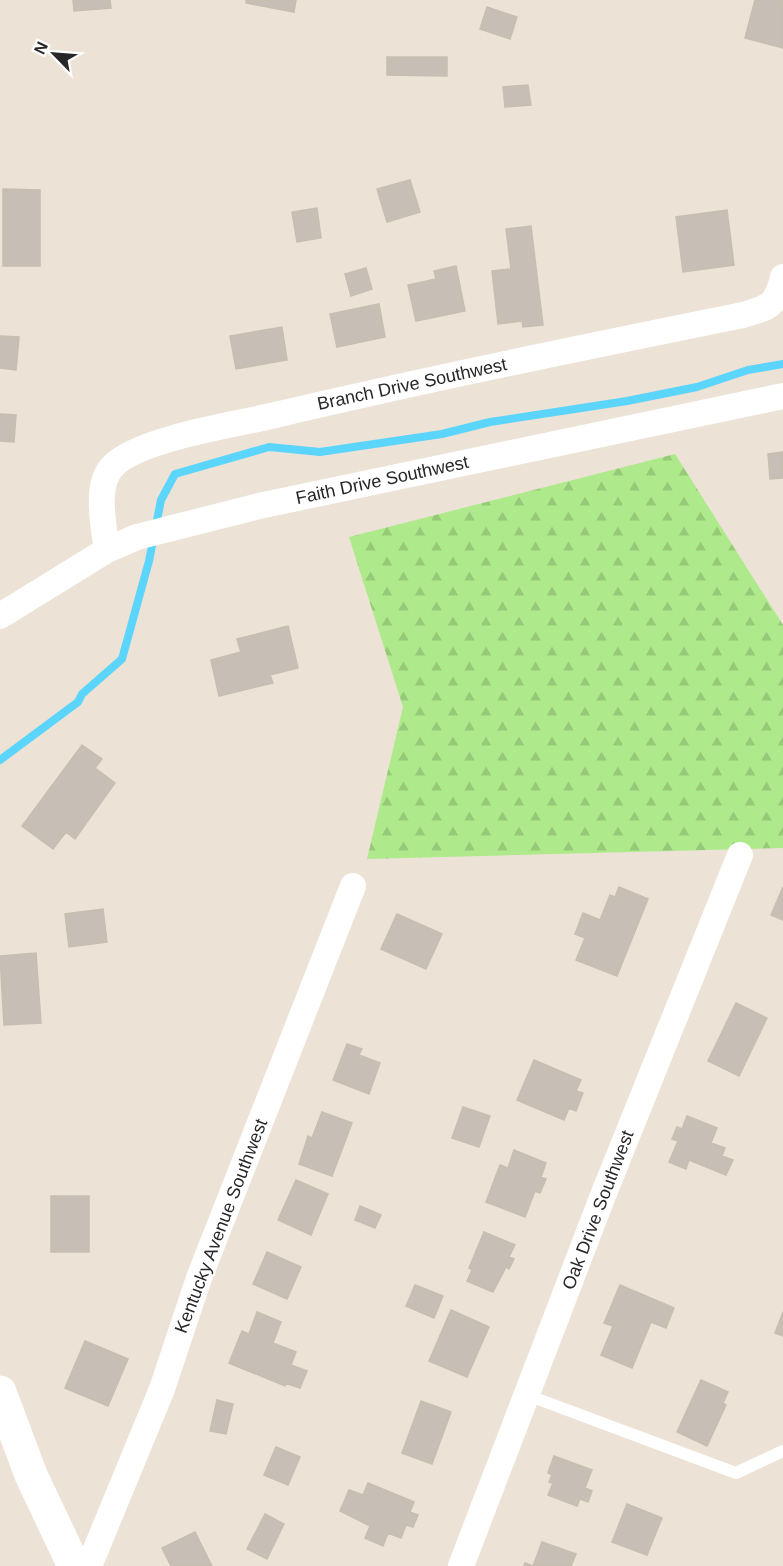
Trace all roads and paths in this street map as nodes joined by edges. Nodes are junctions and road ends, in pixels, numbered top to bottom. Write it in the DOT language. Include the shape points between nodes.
graph roads {
  1 [pos="783,277"];
  2 [pos="783,396"];
  3 [pos="107,550"];
  4 [pos="0,616"];
  5 [pos="740,855"];
  6 [pos="353,886"];
  7 [pos="0,1392"];
  8 [pos="527,1395"];
  9 [pos="783,1451"];
  10 [pos="74,1566"];
  11 [pos="89,1566"];
  12 [pos="461,1566"];
  1 -- 3 [label="street, Branch Drive Southwest" via="778,296 766,308 743,315 422,380 133,452 111,467 104,486 101,506"];
  2 -- 3 [label="street, Faith Drive Southwest" via="259,506 137,537"];
  3 -- 4 [label="street, Faith Drive Southwest"];
  5 -- 8 [label="street, Oak Drive Southwest"];
  6 -- 11 [label="street, Kentucky Avenue Southwest" via="200,1278 162,1389"];
  7 -- 10 [label="street" via="31,1475"];
  8 -- 9 [label="lane" via="736,1473"];
  8 -- 12 [label="street, Oak Drive Southwest"];
}
